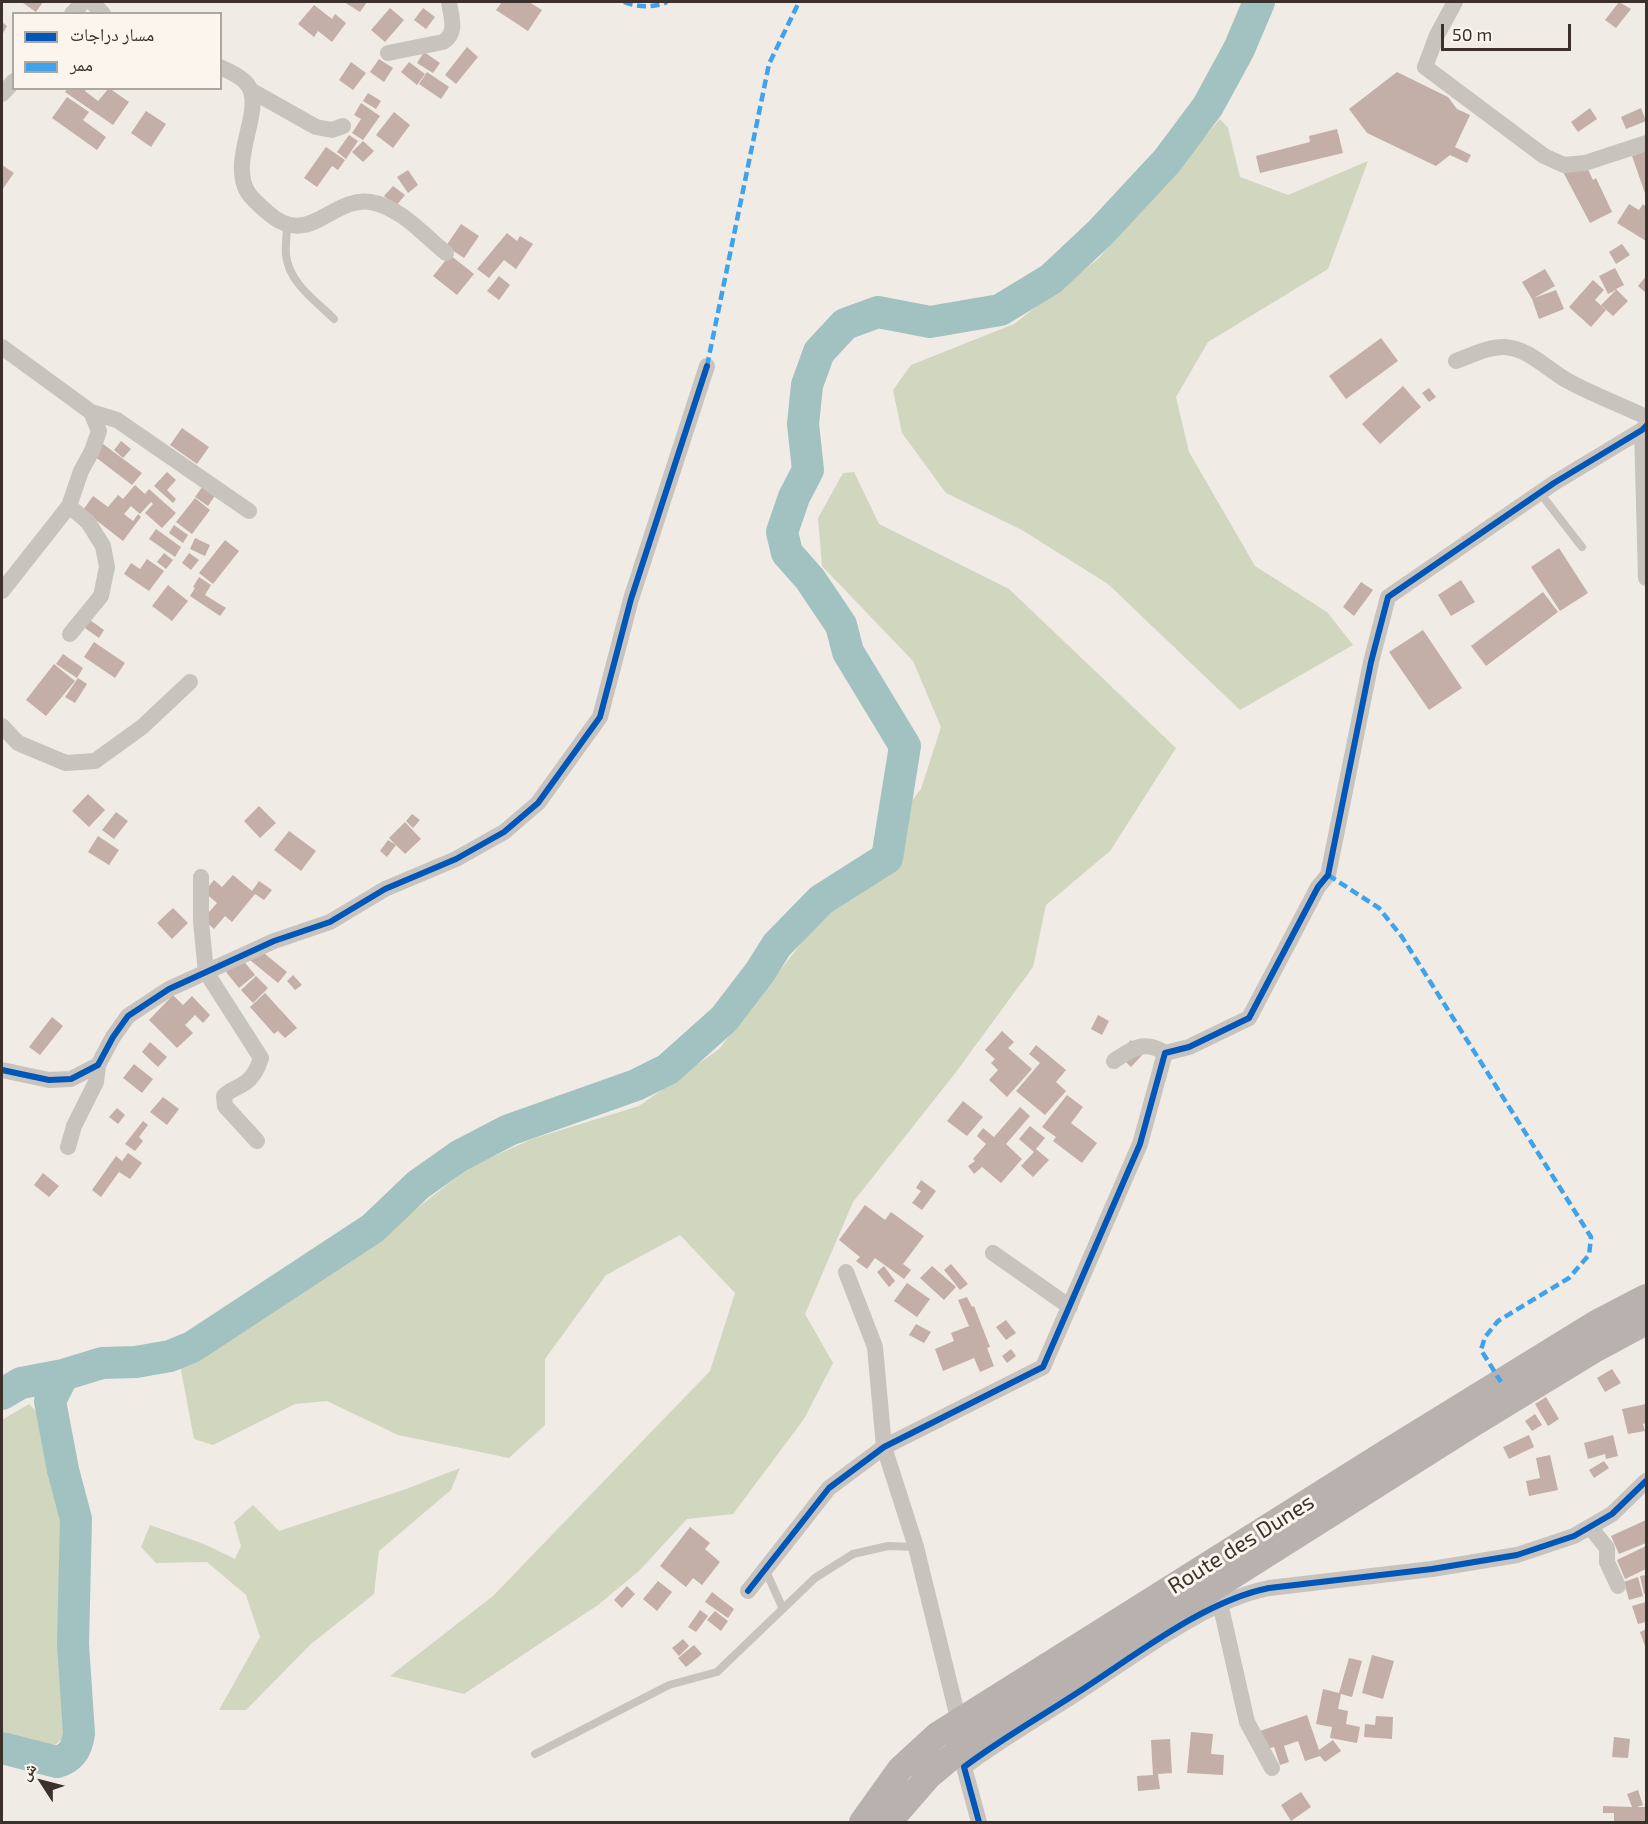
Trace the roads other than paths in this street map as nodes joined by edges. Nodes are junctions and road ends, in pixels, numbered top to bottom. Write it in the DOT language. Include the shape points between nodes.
graph roads {
  1 [pos="449,2"];
  2 [pos="1455,2"];
  3 [pos="388,53"];
  4 [pos="222,68"];
  5 [pos="252,91"];
  6 [pos="343,126"];
  7 [pos="1647,143"];
  8 [pos="287,226"];
  9 [pos="446,254"];
  10 [pos="334,319"];
  11 [pos="2,347"];
  12 [pos="1456,361"];
  13 [pos="706,366"];
  14 [pos="91,412"];
  15 [pos="1645,424"];
  16 [pos="1540,493"];
  17 [pos="69,506"];
  18 [pos="249,511"];
  19 [pos="1582,547"];
  20 [pos="1647,578"];
  21 [pos="2,591"];
  22 [pos="70,634"];
  23 [pos="190,682"];
  24 [pos="2,726"];
  25 [pos="201,877"];
  26 [pos="206,972"];
  27 [pos="1165,1053"];
  28 [pos="1114,1061"];
  29 [pos="98,1065"];
  30 [pos="2,1071"];
  31 [pos="257,1141"];
  32 [pos="68,1147"];
  33 [pos="993,1253"];
  34 [pos="846,1272"];
  35 [pos="1647,1297"];
  36 [pos="1070,1307"];
  37 [pos="1647,1322"];
  38 [pos="884,1447"];
  39 [pos="1647,1481"];
  40 [pos="1590,1527"];
  41 [pos="916,1547"];
  42 [pos="765,1569"];
  43 [pos="1618,1586"];
  44 [pos="748,1591"];
  45 [pos="1220,1603"];
  46 [pos="783,1609"];
  47 [pos="958,1722"];
  48 [pos="535,1755"];
  49 [pos="1272,1768"];
  50 [pos="862,1822"];
  51 [pos="889,1822"];
  52 [pos="979,1822"];
  1 -- 3 [label="street" via="453,29 450,38"];
  2 -- 7 [label="street" via="1425,67 1544,156 1564,165 1585,163"];
  4 -- 5 [label="street" via="246,82"];
  5 -- 6 [label="street" via="316,127 332,130"];
  5 -- 8 [label="street" via="241,173 247,192 267,213"];
  8 -- 9 [label="street" via="303,226 360,201 374,203 391,209"];
  8 -- 10 [label="lane" via="289,270"];
  11 -- 14 [label="street"];
  12 -- 15 [label="street" via="1503,347 1518,350"];
  13 -- 26 [label="street" via="631,598 600,717 538,803 504,832 456,859 385,889 330,922 274,941"];
  14 -- 17 [label="street" via="99,431"];
  14 -- 18 [label="street" via="117,420"];
  15 -- 16 [label="street"];
  15 -- 20 [label="street"];
  16 -- 19 [label="lane"];
  16 -- 27 [label="street" via="1388,597 1328,875 1249,1018 1189,1047"];
  17 -- 21 [label="street"];
  17 -- 22 [label="street" via="88,522 103,546 107,567 100,596"];
  23 -- 24 [label="street" via="142,727 95,761 66,763 18,743"];
  25 -- 26 [label="street"];
  26 -- 29 [label="street" via="169,989 128,1016"];
  26 -- 31 [label="street" via="261,1058 256,1072 245,1084 224,1096 225,1106"];
  27 -- 28 [label="street" via="1154,1046 1137,1047"];
  27 -- 36 [label="street" via="1140,1144"];
  29 -- 30 [label="street" via="71,1079 49,1080"];
  29 -- 32 [label="street" via="96,1082"];
  33 -- 36 [label="street"];
  34 -- 38 [label="street" via="875,1347"];
  35 -- 47 [label="main road, Route des Dunes" via="1596,1323 1390,1450"];
  36 -- 38 [label="street" via="1043,1367"];
  37 -- 51 [label="main road, Route des Dunes" via="1473,1424 1011,1716 929,1776"];
  38 -- 41 [label="street"];
  38 -- 42 [label="street" via="829,1488"];
  39 -- 40 [label="street" via="1612,1514"];
  40 -- 43 [label="street" via="1607,1548 1607,1562"];
  40 -- 45 [label="street" via="1517,1555 1269,1588"];
  41 -- 46 [label="lane" via="888,1545 853,1554 815,1578"];
  41 -- 47 [label="street"];
  42 -- 44 [label="street"];
  42 -- 46 [label="lane"];
  45 -- 49 [label="street" via="1247,1722"];
  45 -- 52 [label="street" via="964,1767"];
  46 -- 48 [label="lane" via="717,1672 669,1685"];
  47 -- 50 [label="main road, Route des Dunes" via="937,1735 900,1769"];
}
